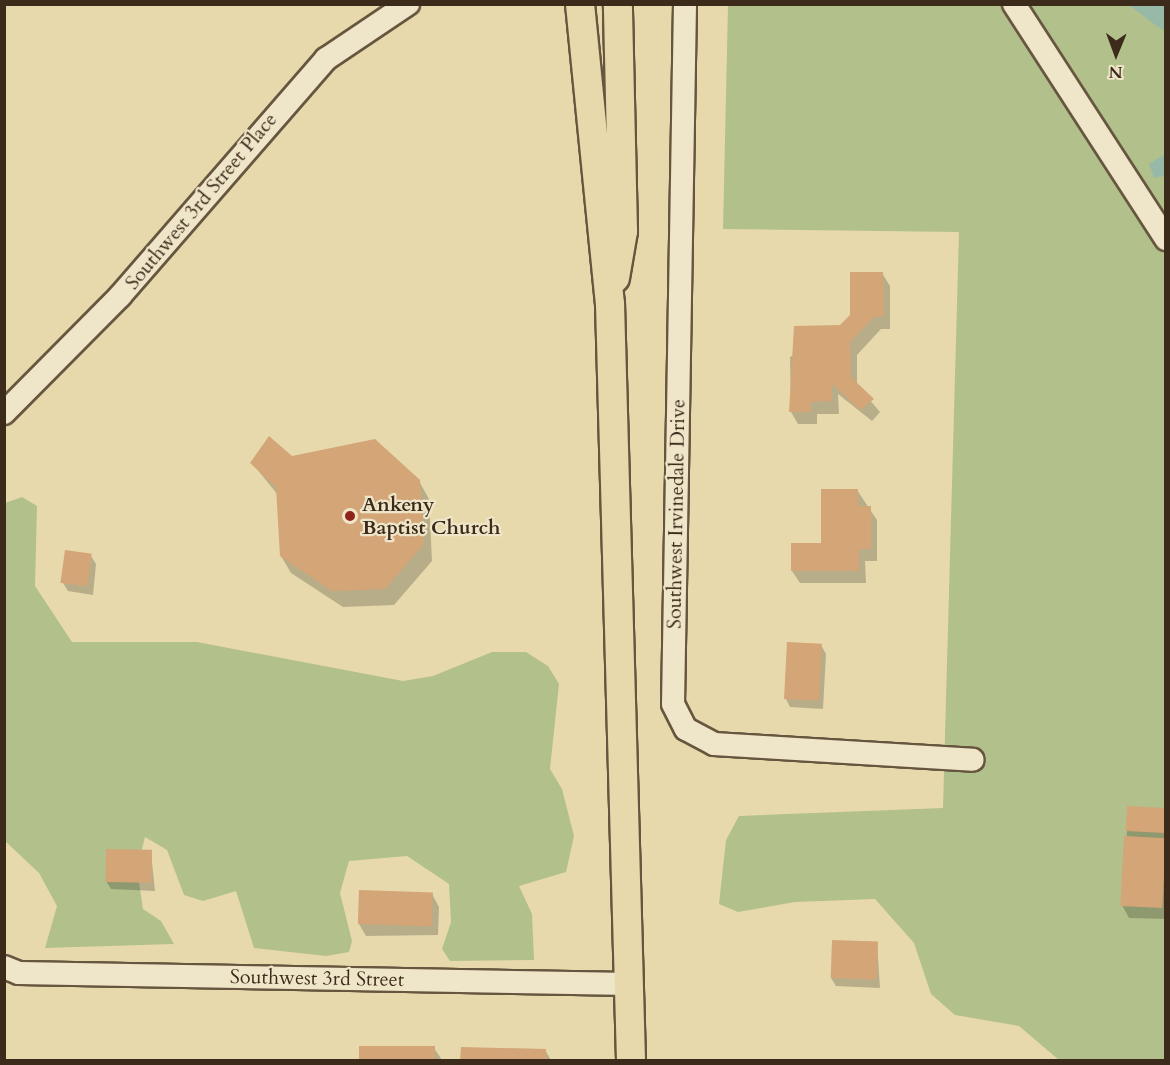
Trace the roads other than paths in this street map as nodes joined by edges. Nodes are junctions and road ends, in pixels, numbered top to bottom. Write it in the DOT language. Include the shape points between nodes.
graph roads {
  1 [pos="408,4"];
  2 [pos="580,4"];
  3 [pos="618,4"];
  4 [pos="685,4"];
  5 [pos="1014,4"];
  6 [pos="1166,239"];
  7 [pos="610,304"];
  8 [pos="4,413"];
  9 [pos="973,760"];
  10 [pos="4,967"];
  11 [pos="630,984"];
  12 [pos="631,1060"];
  1 -- 8 [label="street, Southwest 3rd Street Place" via="326,59 120,296"];
  2 -- 7 [label="main road"];
  3 -- 7 [label="main road" via="623,231"];
  4 -- 9 [label="street, Southwest Irvinedale Drive" via="673,704 686,729 714,744"];
  5 -- 6 [label="street"];
  7 -- 11 [label="main road"];
  10 -- 11 [label="street, Southwest 3rd Street" via="19,973"];
  11 -- 12 [label="main road"];
}
